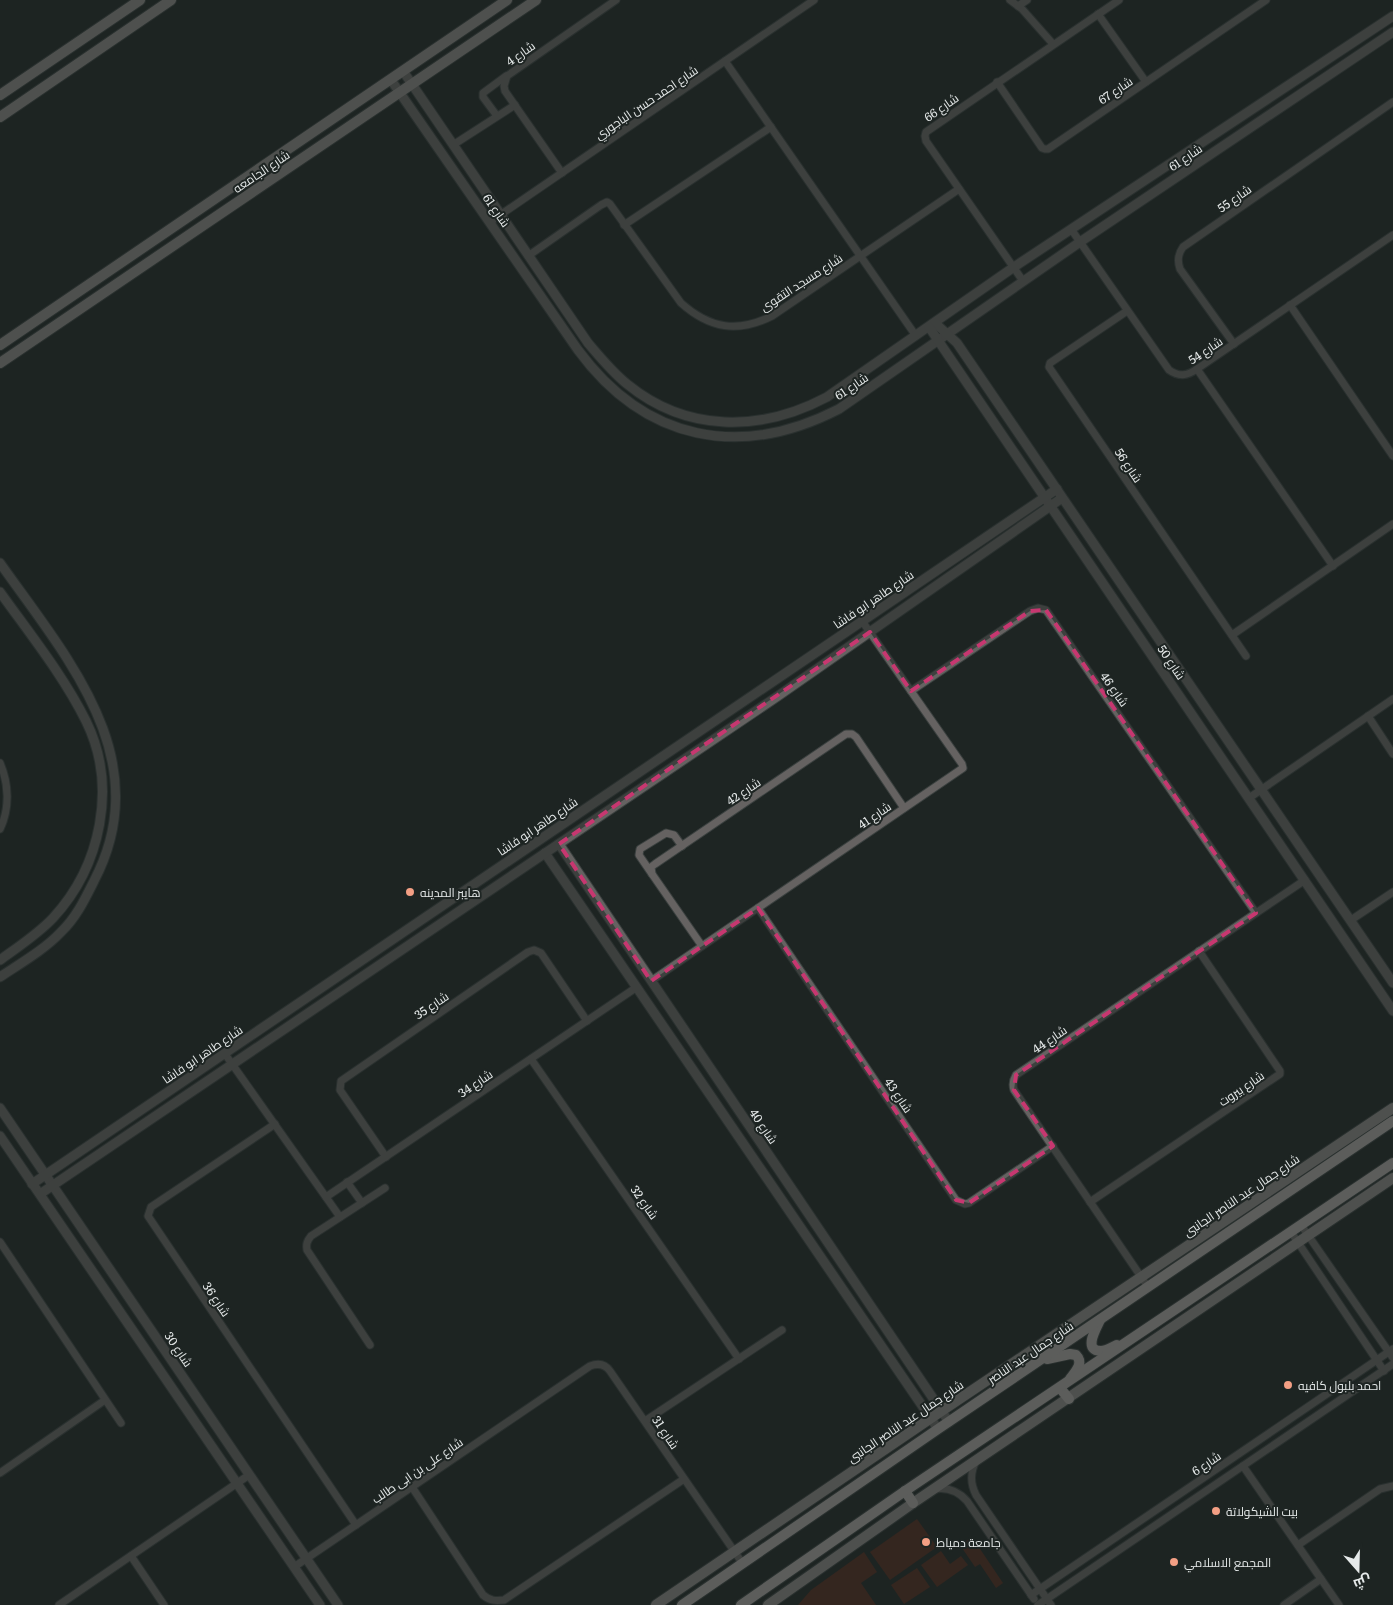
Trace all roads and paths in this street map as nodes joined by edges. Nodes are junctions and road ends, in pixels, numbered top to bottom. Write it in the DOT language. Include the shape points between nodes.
graph roads {
  1 [pos="140,0"];
  2 [pos="171,0"];
  3 [pos="507,0"];
  4 [pos="536,0"];
  5 [pos="616,0"];
  6 [pos="814,0"];
  7 [pos="1010,0"];
  8 [pos="1027,0"];
  9 [pos="1119,0"];
  10 [pos="1266,0"];
  11 [pos="1018,6"];
  12 [pos="1098,14"];
  13 [pos="1393,16"];
  14 [pos="1393,32"];
  15 [pos="1053,44"];
  16 [pos="725,61"];
  17 [pos="403,72"];
  18 [pos="507,76"];
  19 [pos="391,80"];
  20 [pos="998,82"];
  21 [pos="1146,82"];
  22 [pos="412,84"];
  23 [pos="400,92"];
  24 [pos="0,95"];
  25 [pos="1393,102"];
  26 [pos="515,105"];
  27 [pos="498,116"];
  28 [pos="0,117"];
  29 [pos="771,127"];
  30 [pos="453,145"];
  31 [pos="562,173"];
  32 [pos="959,189"];
  33 [pos="501,215"];
  34 [pos="490,222"];
  35 [pos="624,225"];
  36 [pos="1071,229"];
  37 [pos="1393,235"];
  38 [pos="1080,242"];
  39 [pos="528,256"];
  40 [pos="861,256"];
  41 [pos="1014,267"];
  42 [pos="1023,281"];
  43 [pos="64,302"];
  44 [pos="1290,305"];
  45 [pos="1127,310"];
  46 [pos="72,314"];
  47 [pos="932,325"];
  48 [pos="948,334"];
  49 [pos="916,336"];
  50 [pos="938,341"];
  51 [pos="588,342"];
  52 [pos="1234,344"];
  53 [pos="0,345"];
  54 [pos="578,350"];
  55 [pos="0,363"];
  56 [pos="1197,369"];
  57 [pos="1393,456"];
  58 [pos="1057,489"];
  59 [pos="1045,497"];
  60 [pos="1062,498"];
  61 [pos="1051,506"];
  62 [pos="1393,524"];
  63 [pos="0,563"];
  64 [pos="1333,566"];
  65 [pos="0,592"];
  66 [pos="862,621"];
  67 [pos="870,632"];
  68 [pos="1232,636"];
  69 [pos="1246,656"];
  70 [pos="912,692"];
  71 [pos="1393,699"];
  72 [pos="1368,716"];
  73 [pos="1393,754"];
  74 [pos="0,763"];
  75 [pos="1262,790"];
  76 [pos="1249,798"];
  77 [pos="904,808"];
  78 [pos="0,829"];
  79 [pos="559,844"];
  80 [pos="682,846"];
  81 [pos="545,853"];
  82 [pos="652,874"];
  83 [pos="1305,880"];
  84 [pos="1393,892"];
  85 [pos="758,908"];
  86 [pos="1256,913"];
  87 [pos="1351,920"];
  88 [pos="702,946"];
  89 [pos="1199,952"];
  90 [pos="0,960"];
  91 [pos="0,977"];
  92 [pos="652,981"];
  93 [pos="1393,983"];
  94 [pos="637,988"];
  95 [pos="1393,1011"];
  96 [pos="587,1021"];
  97 [pos="226,1054"];
  98 [pos="531,1059"];
  99 [pos="233,1064"];
  100 [pos="0,1108"];
  101 [pos="1393,1108"];
  102 [pos="1393,1121"];
  103 [pos="275,1124"];
  104 [pos="0,1136"];
  105 [pos="1052,1146"];
  106 [pos="386,1157"];
  107 [pos="1393,1163"];
  108 [pos="45,1175"];
  109 [pos="1393,1178"];
  110 [pos="347,1182"];
  111 [pos="32,1184"];
  112 [pos="53,1186"];
  113 [pos="385,1188"];
  114 [pos="40,1194"];
  115 [pos="326,1197"];
  116 [pos="1090,1202"];
  117 [pos="362,1203"];
  118 [pos="340,1217"];
  119 [pos="1301,1225"];
  120 [pos="1291,1232"];
  121 [pos="1309,1235"];
  122 [pos="0,1242"];
  123 [pos="1298,1242"];
  124 [pos="1141,1277"];
  125 [pos="1148,1286"];
  126 [pos="1100,1319"];
  127 [pos="782,1330"];
  128 [pos="1131,1340"];
  129 [pos="1381,1340"];
  130 [pos="370,1346"];
  131 [pos="1368,1348"];
  132 [pos="1392,1353"];
  133 [pos="739,1359"];
  134 [pos="1041,1360"];
  135 [pos="1376,1360"];
  136 [pos="1393,1364"];
  137 [pos="1384,1371"];
  138 [pos="1064,1386"];
  139 [pos="551,1392"];
  140 [pos="1068,1399"];
  141 [pos="105,1400"];
  142 [pos="942,1411"];
  143 [pos="931,1418"];
  144 [pos="645,1421"];
  145 [pos="949,1422"];
  146 [pos="121,1423"];
  147 [pos="938,1429"];
  148 [pos="976,1461"];
  149 [pos="1243,1466"];
  150 [pos="0,1473"];
  151 [pos="249,1475"];
  152 [pos="684,1479"];
  153 [pos="1201,1480"];
  154 [pos="237,1483"];
  155 [pos="1393,1486"];
  156 [pos="412,1488"];
  157 [pos="935,1489"];
  158 [pos="1208,1490"];
  159 [pos="905,1491"];
  160 [pos="913,1503"];
  161 [pos="356,1525"];
  162 [pos="1298,1545"];
  163 [pos="734,1551"];
  164 [pos="131,1556"];
  165 [pos="306,1559"];
  166 [pos="743,1564"];
  167 [pos="294,1567"];
  168 [pos="1321,1579"];
  169 [pos="1040,1589"];
  170 [pos="1031,1595"];
  171 [pos="1049,1602"];
  172 [pos="59,1605"];
  173 [pos="164,1605"];
  174 [pos="320,1605"];
  175 [pos="338,1605"];
  176 [pos="656,1605"];
  177 [pos="682,1605"];
  178 [pos="741,1605"];
  179 [pos="768,1605"];
  180 [pos="1038,1605"];
  181 [pos="1284,1605"];
  182 [pos="1339,1605"];
  1 -- 24 [label="main road"];
  2 -- 28 [label="main road"];
  3 -- 17 [label="main road, شارع الجامعه"];
  4 -- 22 [label="main road, شارع الجامعه"];
  5 -- 18 [label="street, شارع 4"];
  6 -- 16 [label="street, شارع احمد حسن الباجوري"];
  7 -- 11 [label="street"];
  8 -- 11 [label="street"];
  9 -- 12 [label="street, شارع 66"];
  10 -- 21 [label="street, شارع 67"];
  11 -- 15 [label="street"];
  12 -- 15 [label="street, شارع 66"];
  12 -- 21 [label="street"];
  13 -- 36 [label="street, شارع 61"];
  14 -- 38 [label="street, شارع 61"];
  15 -- 20 [label="street, شارع 66"];
  16 -- 29 [label="street"];
  16 -- 31 [label="street, شارع احمد حسن الباجوري"];
  17 -- 19 [label="main road, شارع الجامعه"];
  17 -- 22 [label="street, شارع 61"];
  18 -- 26 [label="street, شارع 4" via="505,91"];
  18 -- 27 [label="street" via="483,93"];
  19 -- 23 [label="street, شارع 61"];
  19 -- 43 [label="main road, شارع الجامعه"];
  20 -- 21 [label="street, شارع 67" via="1046,150"];
  20 -- 32 [label="street, شارع 66" via="925,134 926,141"];
  22 -- 23 [label="main road, شارع الجامعه"];
  22 -- 30 [label="street, شارع 61"];
  23 -- 34 [label="street, شارع 61"];
  23 -- 46 [label="main road, شارع الجامعه"];
  25 -- 52 [label="street, شارع 55" via="1183,247 1178,263 1180,269"];
  26 -- 27 [label="street"];
  26 -- 31 [label="street, شارع 4"];
  27 -- 30 [label="street"];
  29 -- 35 [label="street"];
  29 -- 40 [label="street"];
  30 -- 33 [label="street, شارع 61"];
  31 -- 33 [label="street, شارع احمد حسن الباجوري"];
  32 -- 40 [label="street, شارع مسجد التقوى"];
  32 -- 41 [label="street, شارع 66"];
  33 -- 34 [label="street, شارع احمد حسن الباجوري"];
  33 -- 39 [label="street, شارع 61"];
  34 -- 54 [label="street, شارع 61"];
  35 -- 39 [label="street, شارع مسجد التقوى" via="610,204 604,203"];
  35 -- 40 [label="street, شارع مسجد التقوى" via="681,303 704,320 732,326 746,326 772,316"];
  36 -- 38 [label="street, شارع 54"];
  36 -- 41 [label="street, شارع 61"];
  37 -- 44 [label="street, شارع 54"];
  38 -- 42 [label="street, شارع 61"];
  38 -- 45 [label="street, شارع 54"];
  39 -- 51 [label="street, شارع 61"];
  40 -- 49 [label="street"];
  41 -- 42 [label="street, شارع 66"];
  41 -- 47 [label="street, شارع 61"];
  42 -- 48 [label="street, شارع 61"];
  43 -- 46 [label="main road"];
  43 -- 53 [label="main road, شارع الجامعه"];
  44 -- 52 [label="street, شارع 54"];
  44 -- 57 [label="street"];
  45 -- 56 [label="street, شارع 54" via="1168,370 1180,376"];
  45 -- 68 [label="street, شارع 56" via="1048,367"];
  46 -- 55 [label="main road, شارع الجامعه"];
  47 -- 48 [label="street, شارع 50"];
  47 -- 49 [label="street, شارع 61"];
  47 -- 50 [label="street, شارع 50"];
  48 -- 50 [label="street, شارع 61"];
  48 -- 58 [label="street, شارع 50"];
  49 -- 51 [label="street, شارع 61" via="812,405 764,420 731,422 679,414 652,401 613,372"];
  50 -- 54 [label="street, شارع 61" via="822,418 769,434 732,437 690,432 655,419 609,386"];
  50 -- 59 [label="street, شارع 50"];
  51 -- 54 [label="street"];
  52 -- 56 [label="street, شارع 54"];
  56 -- 64 [label="street"];
  58 -- 59 [label="street, شارع طاهر ابو فاشا"];
  58 -- 60 [label="street, شارع 50"];
  59 -- 61 [label="street, شارع 50"];
  59 -- 66 [label="street, شارع طاهر ابو فاشا"];
  60 -- 61 [label="street, شارع طاهر ابو فاشا"];
  60 -- 75 [label="street, شارع 50"];
  61 -- 67 [label="street, شارع طاهر ابو فاشا"];
  61 -- 76 [label="street, شارع 50"];
  62 -- 64 [label="street"];
  63 -- 91 [label="street" via="90,698 108,739 116,786 112,835 100,871 77,914 62,932"];
  64 -- 68 [label="street"];
  65 -- 90 [label="street" via="65,684 87,722 99,761 102,787 98,835 81,880 52,919"];
  66 -- 67 [label="street, شارع 41"];
  66 -- 97 [label="street, شارع طاهر ابو فاشا"];
  67 -- 70 [label="street, شارع 41"];
  67 -- 79 [label="street, شارع طاهر ابو فاشا"];
  68 -- 69 [label="street, شارع 56"];
  70 -- 77 [label="street, شارع 41" via="963,766"];
  70 -- 86 [label="street, شارع 46" via="1030,610 1046,610"];
  71 -- 72 [label="street"];
  72 -- 73 [label="street"];
  72 -- 75 [label="street"];
  74 -- 78 [label="street" via="8,792"];
  75 -- 76 [label="street"];
  75 -- 87 [label="street, شارع 50"];
  76 -- 83 [label="street, شارع 50"];
  77 -- 80 [label="street, شارع 42" via="856,737 849,734"];
  77 -- 85 [label="street, شارع 41"];
  79 -- 81 [label="street, شارع طاهر ابو فاشا"];
  79 -- 92 [label="street, شارع 40"];
  80 -- 82 [label="street, شارع 42" via="653,866"];
  80 -- 82 [label="street" via="674,835 666,833 640,849 639,855"];
  81 -- 94 [label="street"];
  81 -- 99 [label="street, شارع طاهر ابو فاشا"];
  82 -- 88 [label="street"];
  83 -- 86 [label="street, شارع 44"];
  83 -- 95 [label="street, شارع 50"];
  84 -- 87 [label="street"];
  85 -- 88 [label="street, شارع 41"];
  85 -- 105 [label="street, شارع 43" via="956,1200 970,1203"];
  86 -- 89 [label="street, شارع 44"];
  87 -- 93 [label="street, شارع 50"];
  88 -- 92 [label="street, شارع 41"];
  89 -- 105 [label="street, شارع 44" via="1014,1078 1014,1090"];
  89 -- 116 [label="street, شارع بيروت" via="1280,1074"];
  92 -- 142 [label="street, شارع 40"];
  94 -- 96 [label="street, شارع 34"];
  94 -- 143 [label="street"];
  96 -- 98 [label="street, شارع 34"];
  96 -- 106 [label="street, شارع 35" via="541,953 537,950 528,952 341,1081 340,1090"];
  97 -- 99 [label="street"];
  97 -- 108 [label="street, شارع طاهر ابو فاشا"];
  98 -- 106 [label="street, شارع 34"];
  98 -- 133 [label="street, شارع 32"];
  99 -- 103 [label="street"];
  99 -- 112 [label="street, شارع طاهر ابو فاشا"];
  100 -- 108 [label="street, شارع 30"];
  101 -- 124 [label="main road, شارع جمال عبد الناصر الجانبى"];
  102 -- 125 [label="main road, شارع جمال عبد الناصر"];
  103 -- 115 [label="street"];
  103 -- 161 [label="street, شارع 36" via="151,1208 148,1216"];
  104 -- 111 [label="street"];
  105 -- 116 [label="street, شارع 44"];
  106 -- 110 [label="street, شارع 34"];
  107 -- 119 [label="main road"];
  108 -- 111 [label="street, شارع طاهر ابو فاشا"];
  108 -- 112 [label="street, شارع 30"];
  109 -- 121 [label="main road"];
  110 -- 115 [label="street, شارع 34"];
  110 -- 117 [label="street"];
  111 -- 114 [label="street"];
  112 -- 114 [label="street, شارع طاهر ابو فاشا"];
  112 -- 151 [label="street, شارع 30"];
  113 -- 117 [label="street"];
  114 -- 154 [label="street"];
  115 -- 118 [label="street"];
  116 -- 124 [label="street, شارع 44"];
  117 -- 118 [label="street"];
  118 -- 130 [label="street" via="311,1236 307,1250"];
  119 -- 120 [label="main road"];
  119 -- 121 [label="street"];
  120 -- 123 [label="street"];
  120 -- 128 [label="main road"];
  121 -- 123 [label="main road"];
  121 -- 129 [label="street"];
  122 -- 141 [label="street"];
  123 -- 131 [label="street"];
  123 -- 140 [label="main road"];
  124 -- 125 [label="street, شارع 44"];
  124 -- 142 [label="main road, شارع جمال عبد الناصر الجانبى"];
  125 -- 126 [label="main road, شارع جمال عبد الناصر"];
  126 -- 128 [label="main road" via="1091,1339 1095,1349 1102,1351"];
  126 -- 134 [label="main road, شارع جمال عبد الناصر"];
  127 -- 133 [label="street"];
  128 -- 138 [label="main road"];
  129 -- 131 [label="street"];
  129 -- 132 [label="street"];
  131 -- 135 [label="street"];
  132 -- 135 [label="street, شارع 6"];
  133 -- 144 [label="street"];
  134 -- 138 [label="main road" via="1070,1354 1078,1357 1080,1364"];
  134 -- 145 [label="main road, شارع جمال عبد الناصر"];
  135 -- 137 [label="street"];
  135 -- 153 [label="street, شارع 6"];
  136 -- 137 [label="street, شارع 6"];
  137 -- 149 [label="street, شارع 6"];
  138 -- 140 [label="main road"];
  138 -- 159 [label="main road"];
  139 -- 144 [label="street, شارع 31" via="590,1366 601,1364 610,1371"];
  139 -- 156 [label="street, شارع على بن ابى طالب"];
  140 -- 148 [label="main road"];
  141 -- 146 [label="street"];
  141 -- 150 [label="street"];
  142 -- 143 [label="main road, شارع جمال عبد الناصر الجانبى"];
  142 -- 145 [label="street, شارع 40"];
  143 -- 147 [label="street"];
  143 -- 163 [label="main road, شارع جمال عبد الناصر الجانبى"];
  144 -- 152 [label="street, شارع 31"];
  145 -- 147 [label="main road, شارع جمال عبد الناصر"];
  147 -- 166 [label="main road, شارع جمال عبد الناصر"];
  148 -- 157 [label="main road"];
  148 -- 169 [label="street" via="971,1476 974,1491"];
  149 -- 158 [label="street, شارع 6"];
  149 -- 162 [label="street"];
  151 -- 154 [label="street"];
  151 -- 165 [label="street, شارع 30"];
  152 -- 156 [label="street" via="498,1601 483,1595"];
  152 -- 163 [label="street, شارع 31"];
  153 -- 158 [label="street"];
  153 -- 169 [label="street, شارع 6"];
  154 -- 164 [label="street"];
  154 -- 167 [label="street"];
  155 -- 162 [label="street" via="1380,1489"];
  156 -- 161 [label="street, شارع على بن ابى طالب"];
  157 -- 160 [label="main road"];
  157 -- 170 [label="street" via="950,1489 967,1501"];
  158 -- 171 [label="street, شارع 6"];
  159 -- 160 [label="main road"];
  159 -- 178 [label="main road"];
  160 -- 179 [label="main road"];
  161 -- 165 [label="street, شارع على بن ابى طالب"];
  162 -- 168 [label="street"];
  163 -- 166 [label="street, شارع 31"];
  163 -- 176 [label="main road, شارع جمال عبد الناصر الجانبى"];
  164 -- 172 [label="street"];
  164 -- 173 [label="street"];
  165 -- 167 [label="street, شارع على بن ابى طالب"];
  165 -- 175 [label="street, شارع 30"];
  166 -- 177 [label="main road, شارع جمال عبد الناصر"];
  167 -- 174 [label="street"];
  168 -- 181 [label="street"];
  168 -- 182 [label="street"];
  169 -- 170 [label="street, شارع 6"];
  169 -- 171 [label="street"];
  170 -- 180 [label="street"];
  171 -- 180 [label="street, شارع 6"];
}
